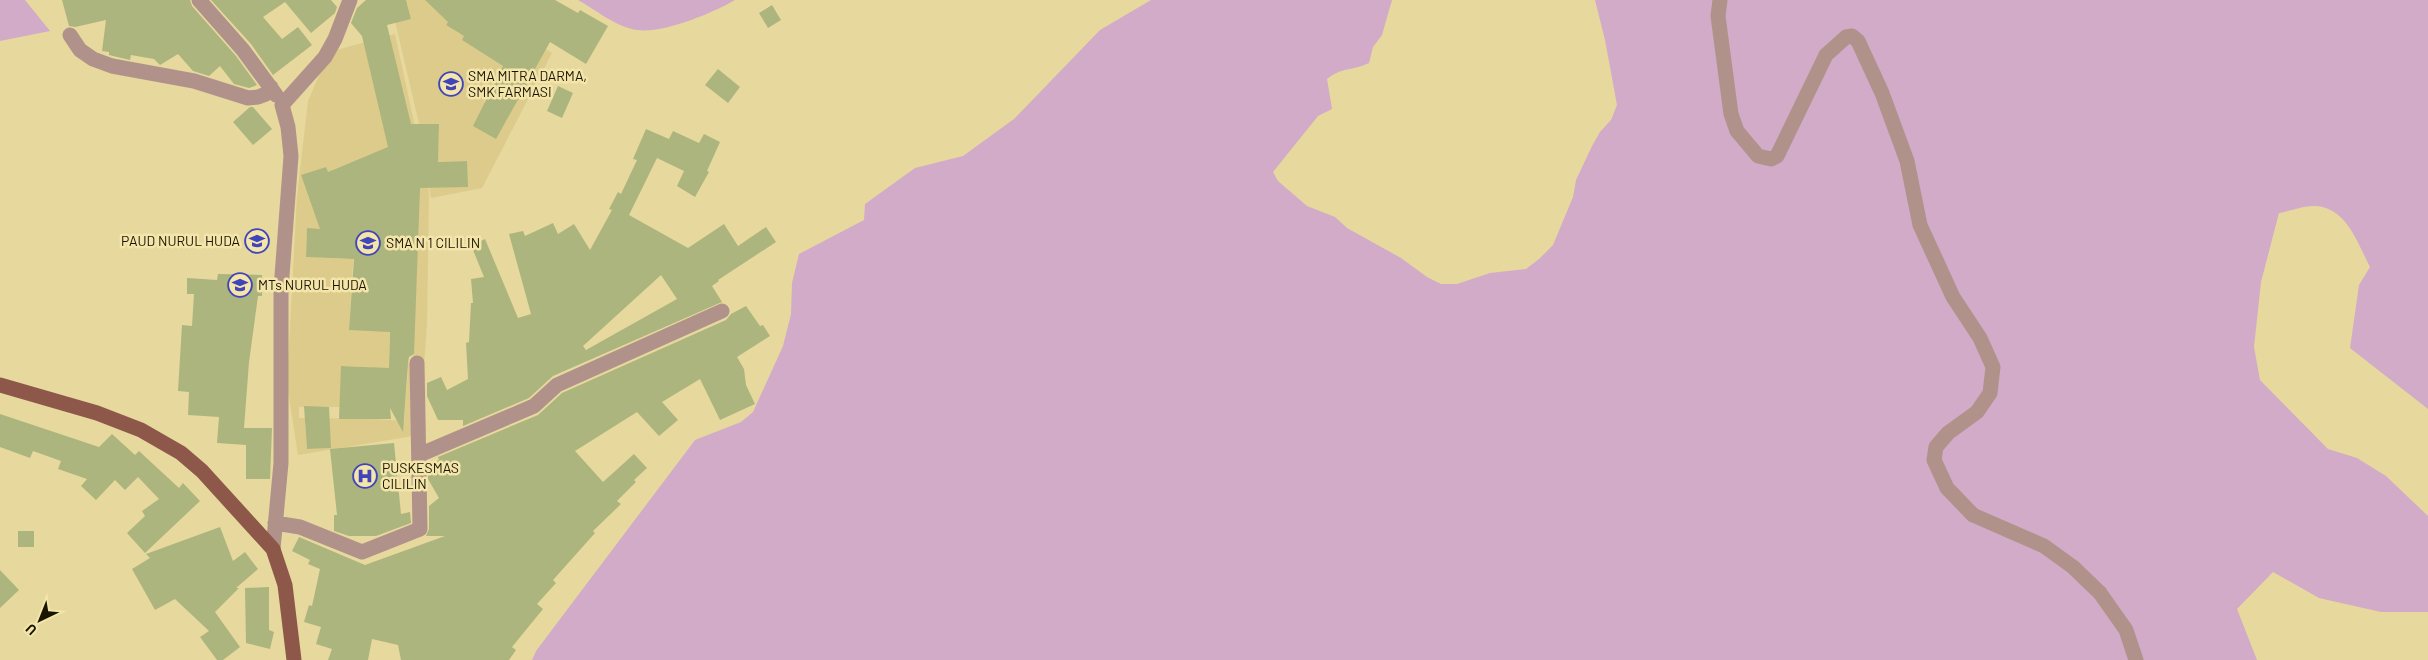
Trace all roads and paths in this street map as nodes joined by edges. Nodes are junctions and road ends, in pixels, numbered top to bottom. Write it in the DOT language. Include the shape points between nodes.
graph roads {
  1 [pos="198,0"];
  2 [pos="350,0"];
  3 [pos="1720,0"];
  4 [pos="70,35"];
  5 [pos="271,87"];
  6 [pos="282,105"];
  7 [pos="722,311"];
  8 [pos="417,363"];
  9 [pos="0,384"];
  10 [pos="419,455"];
  11 [pos="275,523"];
  12 [pos="273,549"];
  13 [pos="294,660"];
  14 [pos="2136,660"];
  1 -- 5 [label="street"];
  2 -- 6 [label="street" via="335,39 324,57"];
  3 -- 14 [label="street" via="1718,16 1731,114 1737,131 1758,156 1771,159 1777,156 1826,55 1846,36 1858,41 1882,93 1906,161 1920,225 1953,297 1980,338 1993,367 1990,393 1977,412 1948,433 1936,448 1934,460 1947,488 1973,515 2044,546 2073,567 2100,593 2126,630"];
  4 -- 5 [label="street" via="87,54 112,66 194,81 248,98 266,94"];
  5 -- 6 [label="street"];
  6 -- 11 [label="street" via="291,156 280,289 281,463"];
  7 -- 10 [label="street" via="557,385 534,406"];
  8 -- 10 [label="street"];
  9 -- 12 [label="main road" via="97,413 141,430 181,453 227,496"];
  10 -- 11 [label="street" via="420,529 362,552 300,526"];
  11 -- 12 [label="street"];
  12 -- 13 [label="main road" via="284,585"];
}
